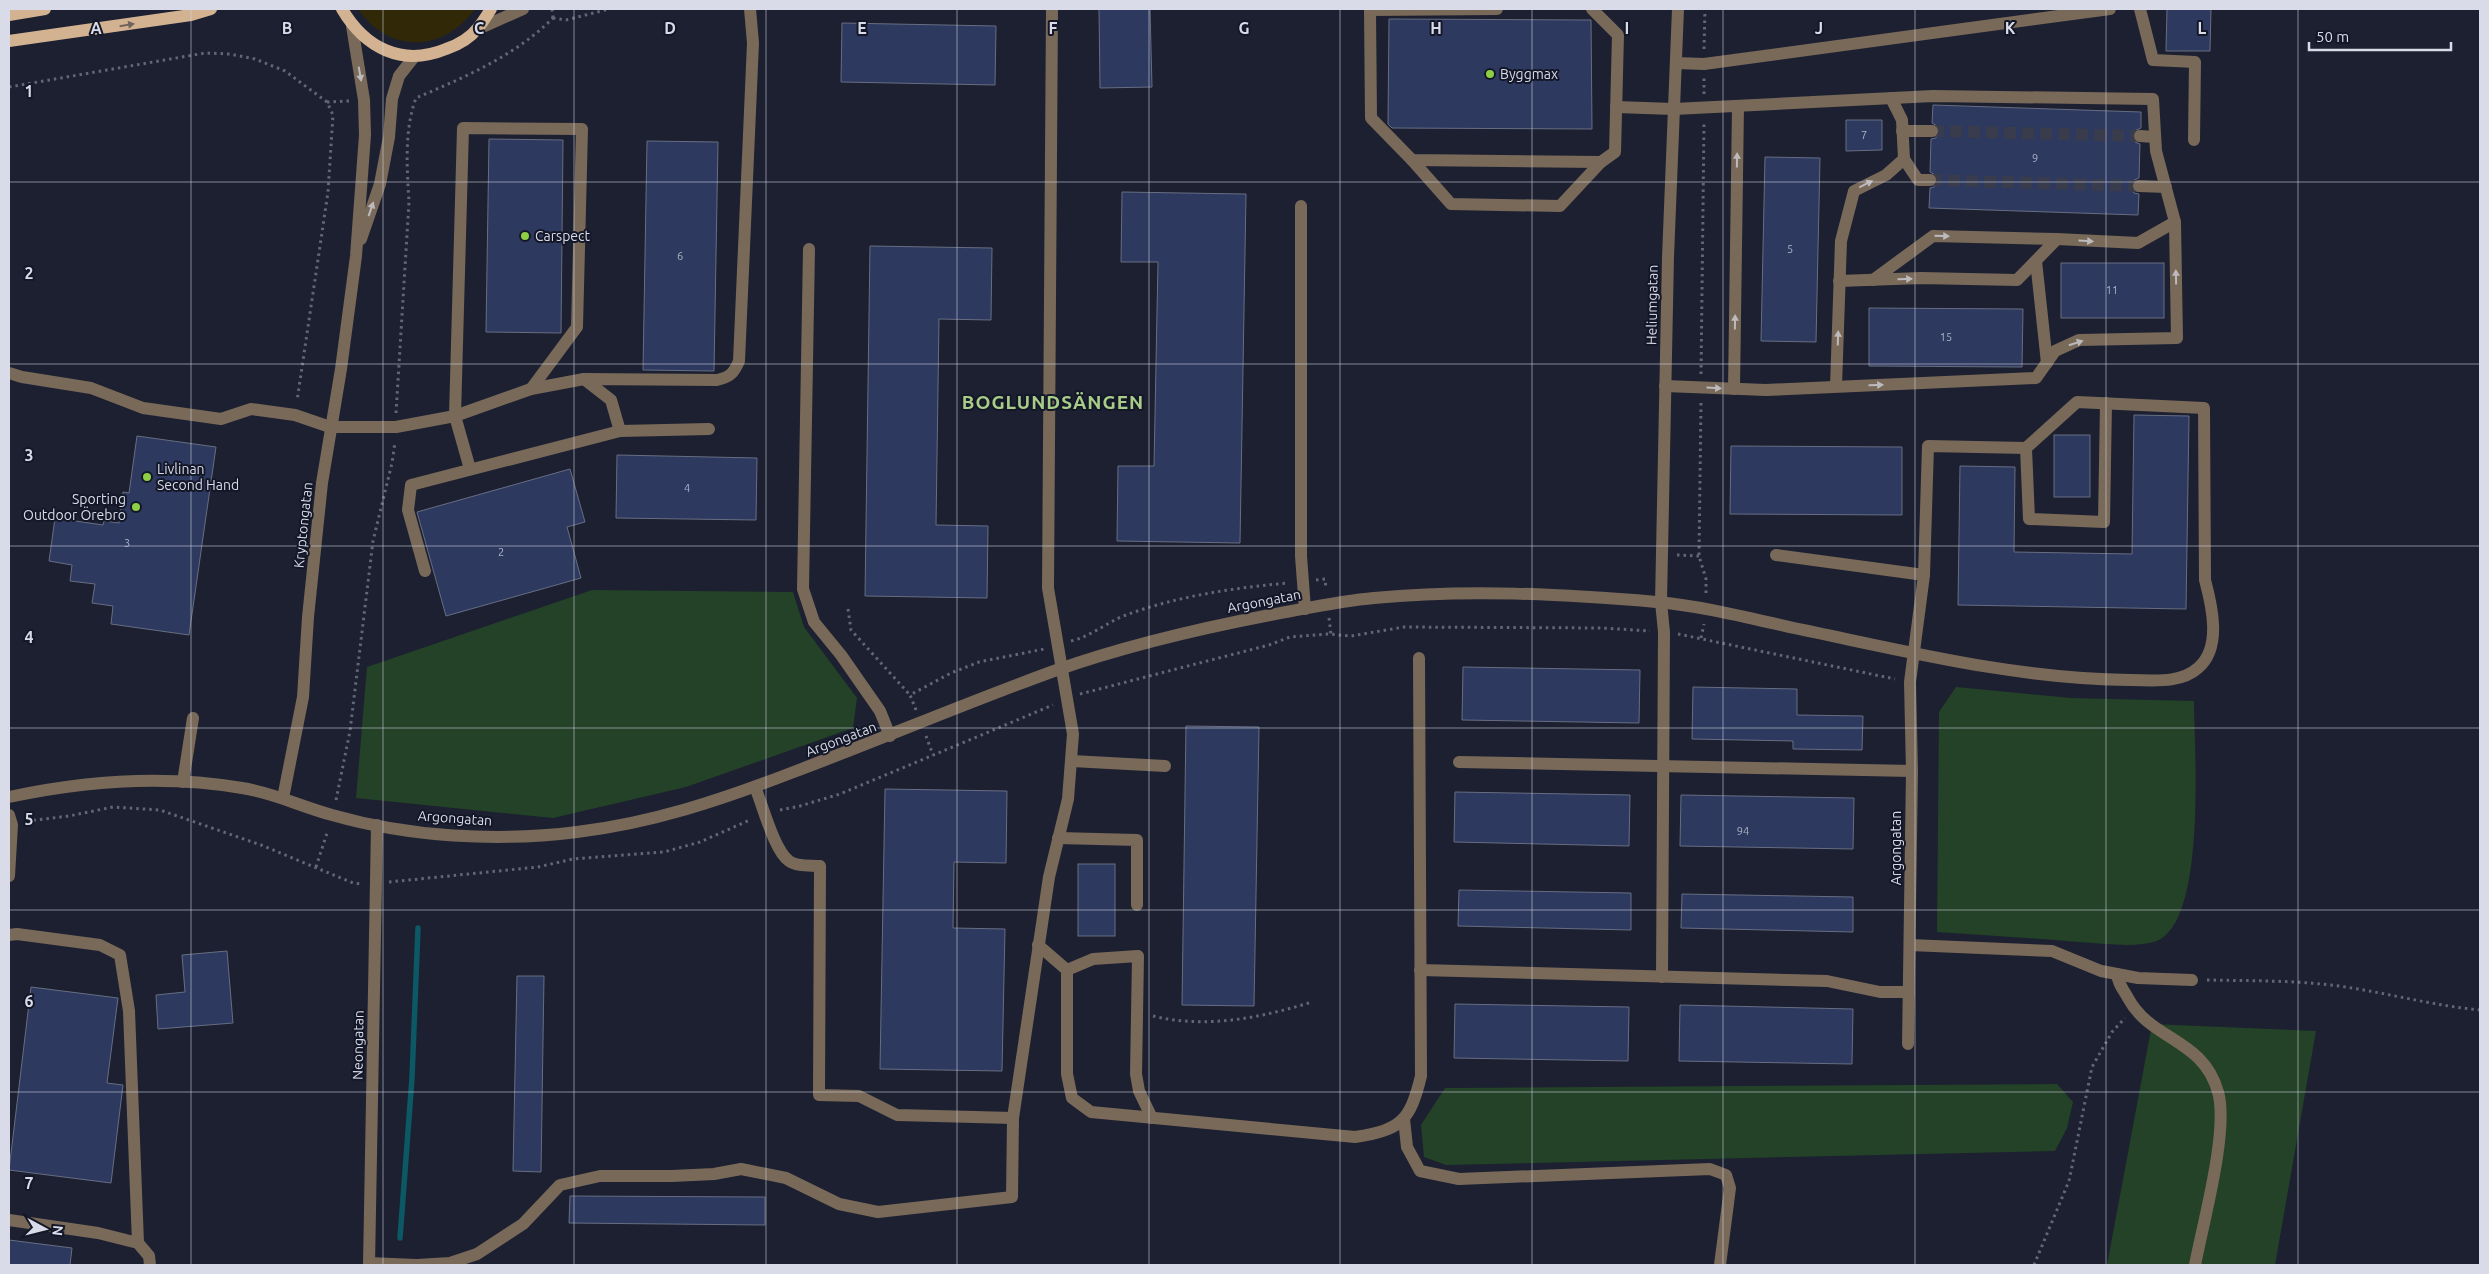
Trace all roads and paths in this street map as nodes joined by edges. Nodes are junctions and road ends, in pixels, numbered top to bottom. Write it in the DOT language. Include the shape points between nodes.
graph roads {
  1 [pos="45,9"];
  2 [pos="211,9"];
  3 [pos="342,9"];
  4 [pos="491,9"];
  5 [pos="523,9"];
  6 [pos="552,9"];
  7 [pos="609,9"];
  8 [pos="750,9"];
  9 [pos="1052,9"];
  10 [pos="1496,9"];
  11 [pos="1592,9"];
  12 [pos="1678,9"];
  13 [pos="1705,9"];
  14 [pos="2110,9"];
  15 [pos="2140,9"];
  16 [pos="9,15"];
  17 [pos="553,18"];
  18 [pos="352,26"];
  19 [pos="478,29"];
  20 [pos="9,42"];
  21 [pos="414,57"];
  22 [pos="1676,63"];
  23 [pos="1704,64"];
  24 [pos="9,87"];
  25 [pos="1892,98"];
  26 [pos="355,101"];
  27 [pos="327,102"];
  28 [pos="1738,106"];
  29 [pos="1616,107"];
  30 [pos="1704,107"];
  31 [pos="1674,109"];
  32 [pos="1902,130"];
  33 [pos="1932,131"];
  34 [pos="2140,136"];
  35 [pos="2155,137"];
  36 [pos="2194,140"];
  37 [pos="1904,159"];
  38 [pos="1412,160"];
  39 [pos="1601,162"];
  40 [pos="1930,180"];
  41 [pos="2139,186"];
  42 [pos="2166,187"];
  43 [pos="1300,206"];
  44 [pos="2175,222"];
  45 [pos="2057,239"];
  46 [pos="809,249"];
  47 [pos="356,256"];
  48 [pos="2036,261"];
  49 [pos="1873,280"];
  50 [pos="1839,282"];
  51 [pos="2047,363"];
  52 [pos="9,373"];
  53 [pos="584,379"];
  54 [pos="1665,386"];
  55 [pos="1836,386"];
  56 [pos="1701,387"];
  57 [pos="531,389"];
  58 [pos="1734,389"];
  59 [pos="2106,404"];
  60 [pos="396,413"];
  61 [pos="295,415"];
  62 [pos="455,416"];
  63 [pos="330,427"];
  64 [pos="709,429"];
  65 [pos="620,432"];
  66 [pos="395,445"];
  67 [pos="2026,448"];
  68 [pos="470,469"];
  69 [pos="1663,555"];
  70 [pos="1776,555"];
  71 [pos="1699,556"];
  72 [pos="425,572"];
  73 [pos="1924,575"];
  74 [pos="1661,602"];
  75 [pos="1305,608"];
  76 [pos="848,609"];
  77 [pos="1706,609"];
  78 [pos="1664,632"];
  79 [pos="1701,638"];
  80 [pos="1912,652"];
  81 [pos="1419,658"];
  82 [pos="1062,668"];
  83 [pos="1910,682"];
  84 [pos="1088,691"];
  85 [pos="910,695"];
  86 [pos="1042,710"];
  87 [pos="194,718"];
  88 [pos="890,736"];
  89 [pos="1072,761"];
  90 [pos="1459,762"];
  91 [pos="1166,766"];
  92 [pos="1663,768"];
  93 [pos="1912,771"];
  94 [pos="183,782"];
  95 [pos="755,787"];
  96 [pos="9,797"];
  97 [pos="283,798"];
  98 [pos="336,801"];
  99 [pos="782,809"];
  100 [pos="10,820"];
  101 [pos="748,820"];
  102 [pos="378,825"];
  103 [pos="326,837"];
  104 [pos="1058,838"];
  105 [pos="316,868"];
  106 [pos="9,876"];
  107 [pos="376,883"];
  108 [pos="1137,905"];
  109 [pos="9,935"];
  110 [pos="1038,945"];
  111 [pos="1910,945"];
  112 [pos="1067,970"];
  113 [pos="1420,970"];
  114 [pos="2117,974"];
  115 [pos="1662,977"];
  116 [pos="2192,980"];
  117 [pos="1909,992"];
  118 [pos="1312,1002"];
  119 [pos="2134,1008"];
  120 [pos="2480,1010"];
  121 [pos="1137,1012"];
  122 [pos="1908,1044"];
  123 [pos="1013,1118"];
  124 [pos="1152,1118"];
  125 [pos="1404,1119"];
  126 [pos="9,1220"];
  127 [pos="138,1243"];
  128 [pos="369,1264"];
  129 [pos="150,1265"];
  130 [pos="416,1265"];
  131 [pos="1720,1265"];
  132 [pos="2034,1265"];
  133 [pos="2195,1265"];
  1 -- 16 [label="main road"];
  20 -- 2 [label="main road, one-way" via="191,15"];
  3 -- 18 [label="main road"];
  4 -- 19 [label="main road"];
  5 -- 19 [label="street"];
  6 -- 17 [label="path"];
  7 -- 17 [label="path" via="566,20"];
  8 -- 53 [label="street" via="753,43 739,361 735,372 717,380"];
  9 -- 82 [label="street" via="1048,588"];
  10 -- 38 [label="street" via="1370,10 1371,118"];
  11 -- 29 [label="street" via="1618,35"];
  12 -- 22 [label="street, Heliumgatan"];
  13 -- 23 [label="path"];
  14 -- 23 [label="street"];
  15 -- 36 [label="street" via="2153,60 2195,62"];
  17 -- 60 [label="path" via="539,32 478,72 416,98 410,113 410,202"];
  18 -- 21 [label="main road" via="387,52"];
  18 -- 47 [label="street, Kryptongatan, one-way" via="364,100 365,135"];
  19 -- 21 [label="main road" via="459,44 435,54"];
  47 -- 21 [label="street, Kryptongatan, one-way" via="380,184 392,98 399,76"];
  22 -- 23 [label="street"];
  22 -- 31 [label="street, Heliumgatan"];
  23 -- 30 [label="path"];
  24 -- 27 [label="path" via="205,53 230,54 255,59 285,71"];
  25 -- 28 [label="street"];
  25 -- 32 [label="street" via="1902,120"];
  25 -- 35 [label="street" via="2153,99"];
  26 -- 27 [label="path"];
  27 -- 61 [label="path" via="333,115 328,192"];
  28 -- 30 [label="street"];
  58 -- 28 [label="street, one-way"];
  29 -- 31 [label="street"];
  29 -- 39 [label="street" via="1615,152"];
  30 -- 31 [label="street"];
  30 -- 56 [label="path"];
  31 -- 54 [label="street, Heliumgatan"];
  32 -- 33 [label="street"];
  32 -- 37 [label="street"];
  34 -- 35 [label="street"];
  35 -- 42 [label="street"];
  37 -- 40 [label="street" via="1918,180"];
  50 -- 37 [label="street, one-way" via="1841,241 1854,191 1886,175"];
  38 -- 39 [label="street"];
  38 -- 39 [label="street" via="1451,204 1560,206"];
  41 -- 42 [label="street"];
  42 -- 44 [label="street"];
  43 -- 75 [label="street" via="1301,556"];
  45 -- 44 [label="street, one-way" via="2138,243"];
  51 -- 44 [label="street, one-way" via="2055,351 2079,340 2177,338"];
  45 -- 48 [label="street"];
  49 -- 45 [label="street, one-way" via="1933,236"];
  46 -- 88 [label="street, Argongatan" via="803,589 814,622 880,711"];
  47 -- 63 [label="street, Kryptongatan"];
  49 -- 48 [label="street, one-way" via="2017,280"];
  48 -- 51 [label="street"];
  49 -- 50 [label="street"];
  55 -- 50 [label="street, one-way"];
  55 -- 51 [label="street, one-way" via="2036,378"];
  52 -- 61 [label="street" via="91,388 143,408 222,419 251,410"];
  53 -- 57 [label="street"];
  53 -- 65 [label="street" via="611,400"];
  54 -- 56 [label="street"];
  54 -- 69 [label="street, Heliumgatan"];
  55 -- 58 [label="street"];
  56 -- 58 [label="street, one-way"];
  56 -- 71 [label="path"];
  57 -- 62 [label="street"];
  57 -- 62 [label="street" via="577,327 582,129 463,128"];
  59 -- 67 [label="street" via="2077,402"];
  59 -- 67 [label="street" via="2104,522 2029,519"];
  59 -- 80 [label="street, Argongatan" via="2204,408 2205,580 2212,606 2212,639 2208,657 2202,666 2169,680 2100,680 2021,673"];
  61 -- 63 [label="street"];
  62 -- 63 [label="street" via="396,427"];
  62 -- 68 [label="street"];
  63 -- 97 [label="street, Kryptongatan" via="308,617 303,697"];
  64 -- 65 [label="street"];
  65 -- 68 [label="street"];
  66 -- 98 [label="path" via="373,541 350,731"];
  67 -- 73 [label="street" via="1928,446"];
  68 -- 72 [label="street" via="411,485 408,510"];
  69 -- 71 [label="path"];
  69 -- 74 [label="street, Heliumgatan"];
  70 -- 73 [label="street"];
  71 -- 77 [label="path" via="1706,579"];
  73 -- 80 [label="street"];
  74 -- 75 [label="street, Argongatan" via="1450,594 1372,598"];
  74 -- 77 [label="street, Argongatan"];
  74 -- 78 [label="street"];
  75 -- 82 [label="street, Argongatan" via="1163,638"];
  76 -- 85 [label="path" via="852,630"];
  77 -- 79 [label="path"];
  77 -- 80 [label="street, Argongatan"];
  78 -- 79 [label="path"];
  78 -- 84 [label="path" via="1602,628 1404,627 1351,636 1290,637"];
  78 -- 92 [label="street"];
  79 -- 83 [label="path"];
  80 -- 83 [label="street, Argongatan"];
  81 -- 113 [label="street"];
  82 -- 88 [label="street, Argongatan"];
  82 -- 89 [label="street" via="1073,734"];
  83 -- 93 [label="street, Argongatan"];
  86 -- 99 [label="path" via="840,794"];
  87 -- 94 [label="street"];
  88 -- 95 [label="street, Argongatan"];
  89 -- 91 [label="street"];
  89 -- 104 [label="street" via="1068,799"];
  90 -- 92 [label="street"];
  92 -- 93 [label="street"];
  92 -- 115 [label="street"];
  93 -- 111 [label="street, Argongatan"];
  94 -- 96 [label="street, Argongatan" via="55,787"];
  94 -- 97 [label="street, Argongatan" via="245,788"];
  95 -- 102 [label="street, Argongatan" via="662,818 570,833 523,836 445,834"];
  95 -- 123 [label="street" via="776,846 789,862 820,866 819,1095 859,1096 897,1116"];
  97 -- 102 [label="street, Argongatan" via="326,814"];
  100 -- 105 [label="path" via="113,808 160,810 262,844"];
  100 -- 106 [label="street"];
  101 -- 107 [label="path" via="700,842 664,852 573,859 520,869"];
  102 -- 107 [label="street, Neongatan"];
  103 -- 105 [label="path"];
  104 -- 108 [label="street" via="1137,840"];
  104 -- 110 [label="street"];
  105 -- 107 [label="path" via="353,883"];
  107 -- 128 [label="street, Neongatan"];
  109 -- 127 [label="street" via="100,945 120,955 129,1011"];
  110 -- 112 [label="street"];
  110 -- 123 [label="street"];
  111 -- 114 [label="street" via="2052,951 2101,971"];
  111 -- 117 [label="street, Argongatan"];
  112 -- 121 [label="street" via="1094,959 1138,956"];
  112 -- 124 [label="street" via="1067,1074 1072,1098 1091,1112"];
  113 -- 115 [label="street"];
  113 -- 125 [label="street" via="1421,1076 1415,1100"];
  114 -- 116 [label="street"];
  114 -- 119 [label="street" via="2119,986"];
  115 -- 117 [label="street" via="1827,981 1880,992"];
  116 -- 120 [label="path" via="2304,982"];
  117 -- 122 [label="street, Argongatan"];
  118 -- 121 [label="path" via="1279,1012 1226,1021 1174,1021"];
  119 -- 132 [label="path" via="2112,1032 2092,1067 2069,1182"];
  119 -- 133 [label="street" via="2148,1023 2192,1050 2208,1069 2219,1092 2221,1133"];
  121 -- 124 [label="street" via="1136,1074 1139,1091"];
  123 -- 130 [label="street" via="1012,1197 878,1212 840,1204 786,1178 741,1169 714,1174 600,1176 560,1185 523,1224 477,1254 450,1264"];
  124 -- 125 [label="street" via="1355,1137 1384,1132"];
  125 -- 131 [label="street" via="1407,1147 1420,1171 1459,1179 1710,1169 1726,1175 1730,1188"];
  126 -- 127 [label="street" via="98,1233"];
  127 -- 129 [label="street" via="149,1256"];
  128 -- 130 [label="street"];
}
